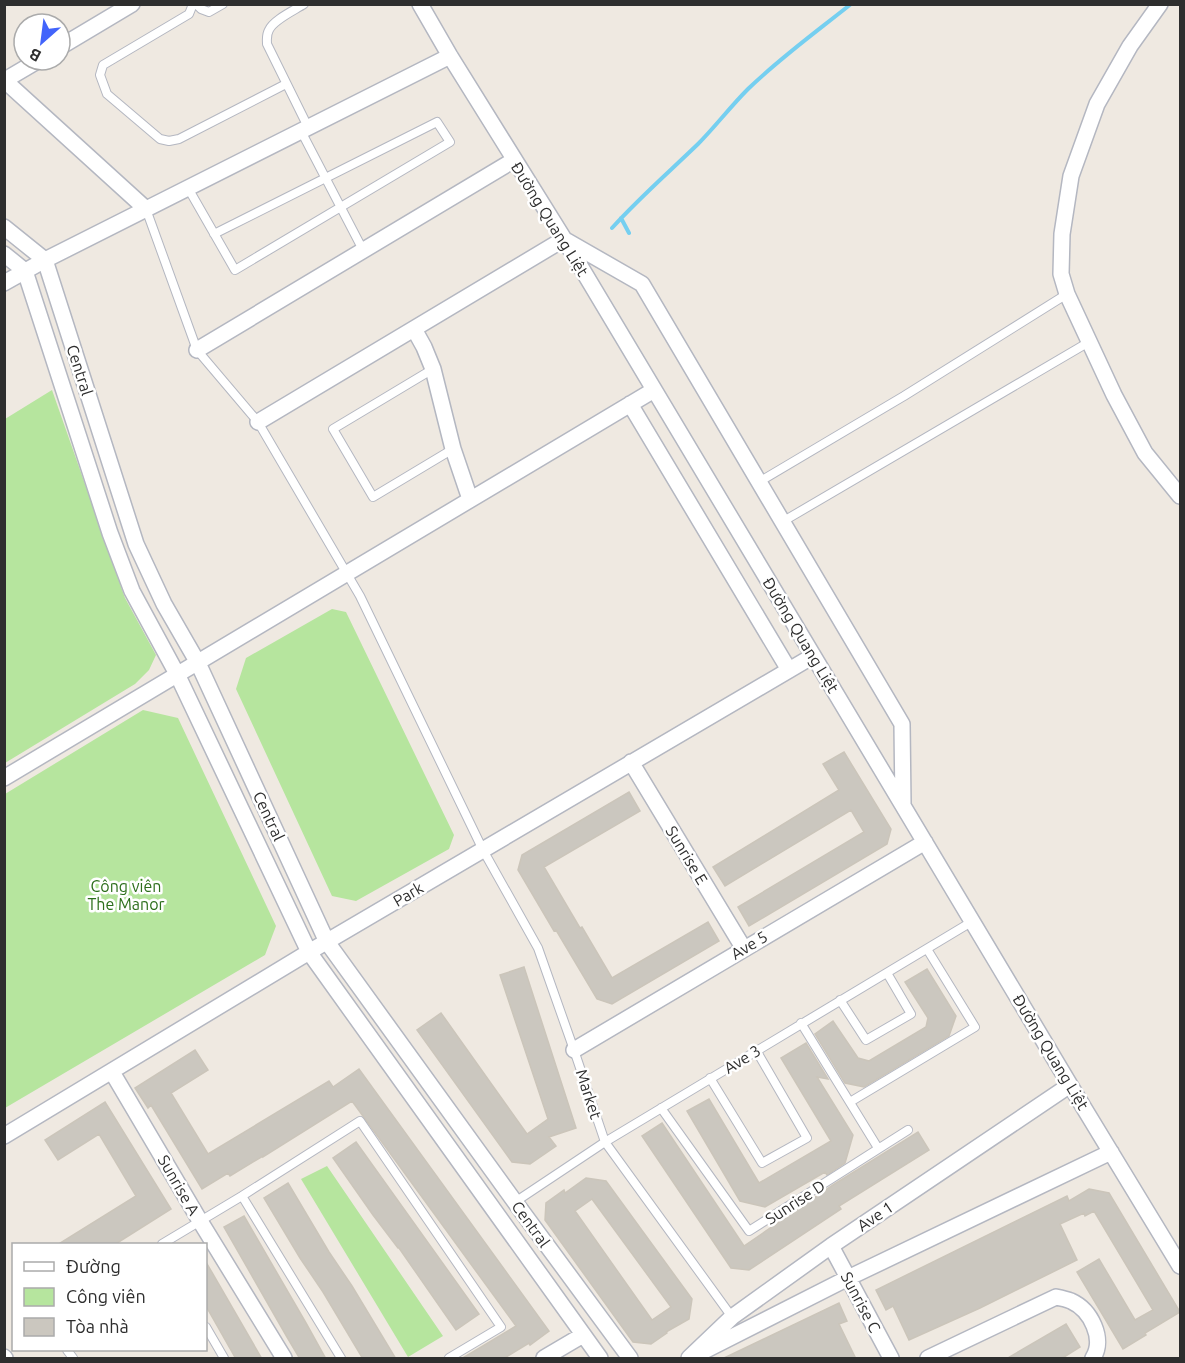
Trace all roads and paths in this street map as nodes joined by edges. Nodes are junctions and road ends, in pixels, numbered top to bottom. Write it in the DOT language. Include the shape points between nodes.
graph roads {
  1 [pos="132,4"];
  2 [pos="195,4"];
  3 [pos="224,4"];
  4 [pos="304,4"];
  5 [pos="420,4"];
  6 [pos="1160,4"];
  7 [pos="72,40"];
  8 [pos="450,56"];
  9 [pos="19,72"];
  10 [pos="5,80"];
  11 [pos="286,84"];
  12 [pos="304,129"];
  13 [pos="514,160"];
  14 [pos="326,178"];
  15 [pos="188,188"];
  16 [pos="341,208"];
  17 [pos="146,209"];
  18 [pos="4,227"];
  19 [pos="214,234"];
  20 [pos="564,239"];
  21 [pos="363,250"];
  22 [pos="4,254"];
  23 [pos="45,260"];
  24 [pos="25,271"];
  25 [pos="4,283"];
  26 [pos="1067,294"];
  27 [pos="414,329"];
  28 [pos="1089,342"];
  29 [pos="197,350"];
  30 [pos="433,369"];
  31 [pos="654,390"];
  32 [pos="630,404"];
  33 [pos="258,422"];
  34 [pos="453,449"];
  35 [pos="759,482"];
  36 [pos="1180,496"];
  37 [pos="470,499"];
  38 [pos="782,522"];
  39 [pos="346,572"];
  40 [pos="813,656"];
  41 [pos="198,663"];
  42 [pos="789,670"];
  43 [pos="177,674"];
  44 [pos="631,762"];
  45 [pos="4,778"];
  46 [pos="903,804"];
  47 [pos="925,842"];
  48 [pos="483,850"];
  49 [pos="973,921"];
  50 [pos="327,942"];
  51 [pos="744,948"];
  52 [pos="927,949"];
  53 [pos="309,952"];
  54 [pos="887,973"];
  55 [pos="840,1000"];
  56 [pos="801,1023"];
  57 [pos="574,1050"];
  58 [pos="756,1050"];
  59 [pos="112,1072"];
  60 [pos="711,1078"];
  61 [pos="1070,1084"];
  62 [pos="850,1102"];
  63 [pos="661,1108"];
  64 [pos="908,1130"];
  65 [pos="4,1136"];
  66 [pos="605,1142"];
  67 [pos="878,1148"];
  68 [pos="1111,1152"];
  69 [pos="242,1196"];
  70 [pos="514,1202"];
  71 [pos="200,1221"];
  72 [pos="165,1243"];
  73 [pos="831,1246"];
  74 [pos="1180,1266"];
  75 [pos="848,1278"];
  76 [pos="753,1302"];
  77 [pos="732,1317"];
  78 [pos="764,1321"];
  79 [pos="207,1329"];
  80 [pos="583,1335"];
  81 [pos="224,1359"];
  82 [pos="285,1359"];
  83 [pos="341,1359"];
  84 [pos="449,1359"];
  85 [pos="544,1359"];
  86 [pos="600,1359"];
  87 [pos="630,1359"];
  88 [pos="689,1359"];
  89 [pos="891,1359"];
  90 [pos="928,1359"];
  91 [pos="1093,1359"];
  1 -- 7 [label="street"];
  2 -- 3 [label="lane" via="209,12"];
  2 -- 11 [label="lane" via="189,14 103,65 100,75 107,94 160,139 169,141"];
  4 -- 11 [label="lane" via="273,24 267,36 267,45"];
  5 -- 8 [label="street, Đường Quang Liệt"];
  6 -- 26 [label="street" via="1097,104 1071,176 1062,244 1061,274"];
  8 -- 12 [label="street"];
  8 -- 13 [label="street, Đường Quang Liệt"];
  9 -- 10 [label="street"];
  10 -- 17 [label="street"];
  11 -- 12 [label="lane"];
  12 -- 14 [label="lane"];
  12 -- 15 [label="street"];
  13 -- 20 [label="street, Đường Quang Liệt"];
  13 -- 21 [label="street"];
  14 -- 16 [label="lane"];
  14 -- 16 [label="lane" via="436,122 450,142"];
  14 -- 19 [label="lane"];
  15 -- 17 [label="street"];
  15 -- 19 [label="lane"];
  16 -- 19 [label="lane" via="235,270"];
  16 -- 21 [label="lane"];
  17 -- 23 [label="street"];
  17 -- 29 [label="lane"];
  18 -- 23 [label="street"];
  20 -- 27 [label="street"];
  20 -- 31 [label="street, Đường Quang Liệt"];
  20 -- 35 [label="street" via="642,284"];
  21 -- 29 [label="street"];
  22 -- 24 [label="street"];
  23 -- 24 [label="street"];
  23 -- 41 [label="street, Central" via="136,544"];
  24 -- 25 [label="street"];
  24 -- 43 [label="street, Central" via="132,591"];
  26 -- 28 [label="street"];
  26 -- 35 [label="lane"];
  27 -- 30 [label="street"];
  27 -- 33 [label="street"];
  28 -- 36 [label="street" via="1145,453"];
  28 -- 38 [label="lane"];
  29 -- 33 [label="lane, Market"];
  30 -- 34 [label="street"];
  30 -- 34 [label="lane" via="333,429 373,496"];
  31 -- 32 [label="street"];
  31 -- 40 [label="street, Đường Quang Liệt"];
  32 -- 37 [label="street"];
  32 -- 42 [label="street"];
  33 -- 39 [label="lane, Market"];
  34 -- 37 [label="street"];
  35 -- 38 [label="street"];
  37 -- 39 [label="street"];
  38 -- 46 [label="street" via="902,724"];
  39 -- 41 [label="street"];
  39 -- 48 [label="lane, Market"];
  40 -- 42 [label="street, Park"];
  40 -- 46 [label="street, Đường Quang Liệt"];
  41 -- 43 [label="street"];
  41 -- 50 [label="street, Central"];
  42 -- 44 [label="street, Park"];
  43 -- 45 [label="street"];
  43 -- 53 [label="street, Central"];
  44 -- 48 [label="street, Park"];
  44 -- 51 [label="street, Sunrise E"];
  46 -- 47 [label="street, Đường Quang Liệt"];
  47 -- 49 [label="street, Đường Quang Liệt"];
  47 -- 51 [label="street, Ave 5"];
  48 -- 50 [label="street, Park"];
  48 -- 57 [label="lane, Market" via="538,948"];
  49 -- 52 [label="lane, Ave 3"];
  49 -- 61 [label="street, Đường Quang Liệt"];
  50 -- 53 [label="street, Park"];
  50 -- 70 [label="street, Central"];
  51 -- 57 [label="street, Ave 5"];
  52 -- 54 [label="lane, Ave 3"];
  52 -- 62 [label="lane" via="975,1027"];
  53 -- 59 [label="street, Park"];
  53 -- 80 [label="street, Central"];
  54 -- 55 [label="lane, Ave 3"];
  54 -- 55 [label="lane" via="911,1014 866,1040"];
  55 -- 56 [label="lane, Ave 3"];
  56 -- 58 [label="lane, Ave 3"];
  56 -- 62 [label="lane"];
  57 -- 66 [label="lane, Market"];
  58 -- 60 [label="lane, Ave 3"];
  58 -- 60 [label="lane" via="807,1138 762,1163"];
  59 -- 65 [label="street, Park"];
  59 -- 71 [label="street, Sunrise A"];
  60 -- 63 [label="lane, Ave 3"];
  61 -- 68 [label="street, Đường Quang Liệt"];
  61 -- 73 [label="street, Ave 1"];
  62 -- 67 [label="lane"];
  63 -- 66 [label="lane, Ave 3"];
  63 -- 67 [label="lane, Sunrise D" via="748,1232"];
  64 -- 67 [label="lane, Sunrise D"];
  66 -- 70 [label="lane, Ave 3"];
  66 -- 77 [label="lane, Market"];
  68 -- 74 [label="street, Đường Quang Liệt"];
  68 -- 75 [label="street, Ave 1"];
  69 -- 71 [label="lane"];
  69 -- 83 [label="lane"];
  69 -- 84 [label="lane" via="360,1121 501,1327"];
  70 -- 87 [label="street, Central"];
  71 -- 72 [label="lane"];
  71 -- 82 [label="street, Sunrise A"];
  73 -- 75 [label="street, Sunrise C"];
  73 -- 76 [label="street, Ave 1"];
  75 -- 78 [label="street, Ave 1"];
  75 -- 89 [label="street, Sunrise C"];
  76 -- 77 [label="street, Ave 1"];
  76 -- 78 [label="street"];
  77 -- 88 [label="street, Ave 1"];
  78 -- 88 [label="street, Ave 1"];
  79 -- 81 [label="lane"];
  80 -- 85 [label="street"];
  80 -- 86 [label="street, Central"];
  90 -- 91 [label="street" via="1056,1297 1071,1301 1092,1322 1098,1337 1098,1351"];
}
